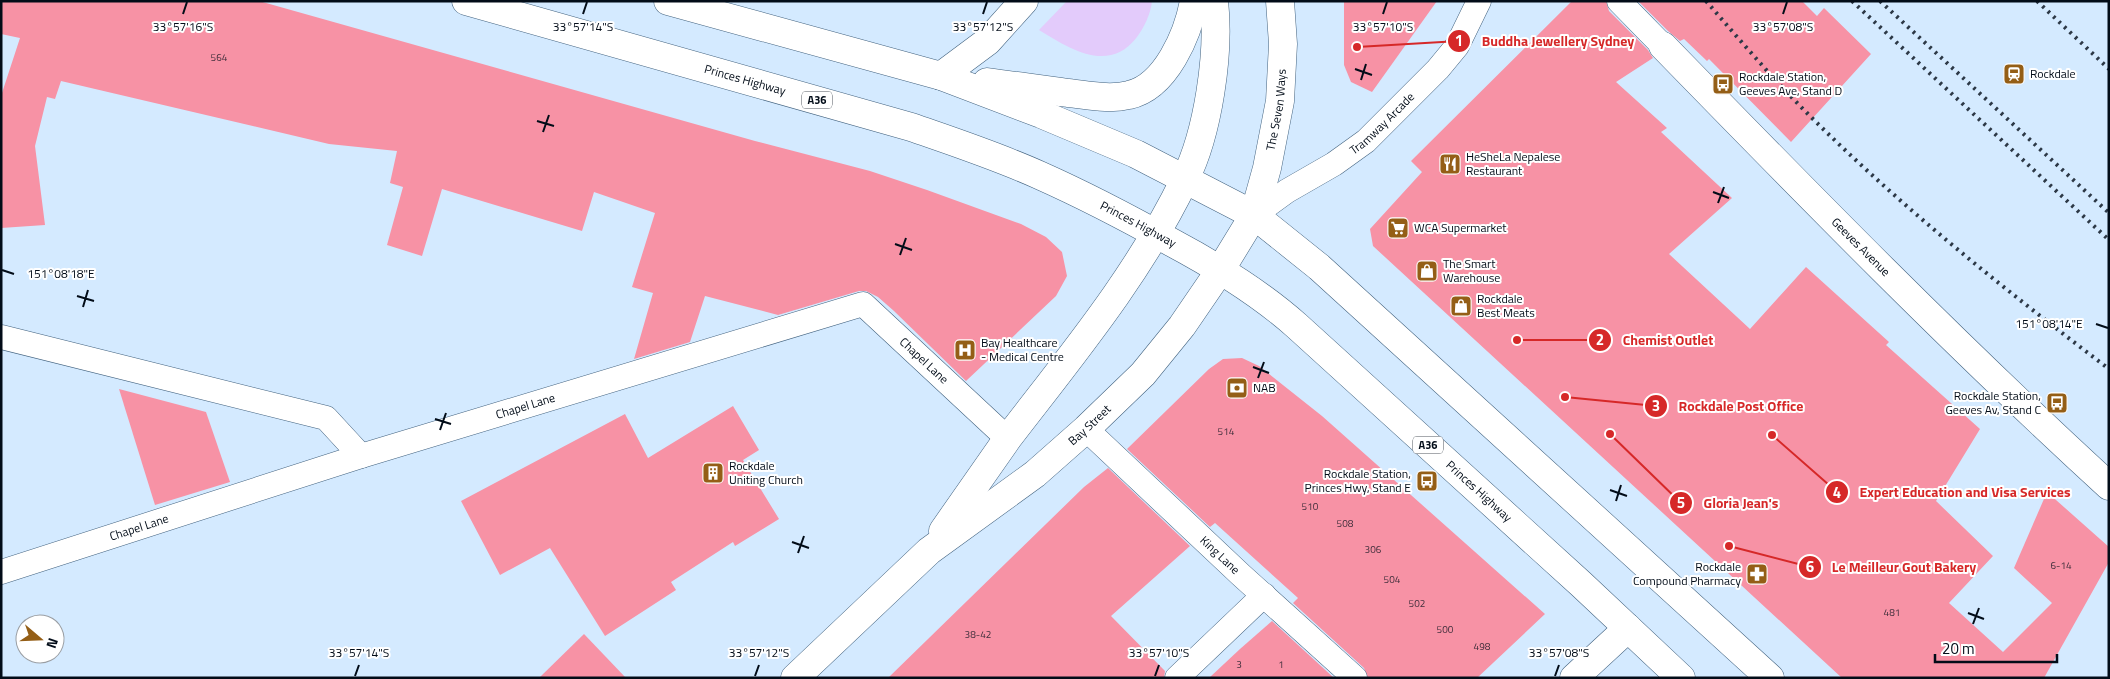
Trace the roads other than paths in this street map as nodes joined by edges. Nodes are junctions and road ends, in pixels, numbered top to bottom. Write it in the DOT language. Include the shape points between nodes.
graph roads {
  1 [pos="466,1"];
  2 [pos="668,1"];
  3 [pos="1024,1"];
  4 [pos="1194,1"];
  5 [pos="1214,1"];
  6 [pos="1280,1"];
  7 [pos="1479,1"];
  8 [pos="1619,1"];
  9 [pos="1663,46"];
  10 [pos="941,76"];
  11 [pos="1186,178"];
  12 [pos="1254,215"];
  13 [pos="1155,233"];
  14 [pos="1221,269"];
  15 [pos="1,337"];
  16 [pos="1086,429"];
  17 [pos="1008,439"];
  18 [pos="361,456"];
  19 [pos="2109,486"];
  20 [pos="929,551"];
  21 [pos="1,572"];
  22 [pos="1264,595"];
  23 [pos="1628,628"];
  24 [pos="795,678"];
  25 [pos="1177,678"];
  26 [pos="1355,678"];
  27 [pos="1574,678"];
  28 [pos="1681,678"];
  29 [pos="1770,678"];
  1 -- 13 [label="main road, Princes Highway / A36" via="911,127 1039,175"];
  2 -- 10 [label="main road"];
  3 -- 10 [label="main road" via="988,41"];
  4 -- 10 [label="main road" via="1174,56 1148,86 1131,95 1109,98"];
  5 -- 11 [label="main road" via="1214,61 1206,114"];
  6 -- 12 [label="main road, The Seven Ways" via="1283,44 1278,120"];
  7 -- 12 [label="lane, Tramway Arcade" via="1457,46 1366,141"];
  8 -- 9 [label="lane, Geeves Avenue"];
  9 -- 19 [label="main road, Geeves Avenue" via="1926,313"];
  10 -- 11 [label="main road" via="1118,145"];
  11 -- 12 [label="main road"];
  11 -- 13 [label="main road, Bay Street"];
  12 -- 14 [label="main road, The Seven Ways"];
  12 -- 29 [label="main road" via="1318,267"];
  13 -- 14 [label="main road, Princes Highway / A36"];
  13 -- 17 [label="main road, Bay Street" via="1066,363"];
  14 -- 16 [label="main road, Bay Street" via="1182,326 1142,374"];
  14 -- 23 [label="main road, Princes Highway / A36" via="1281,311"];
  15 -- 18 [label="lane" via="326,418"];
  16 -- 20 [label="main road, Bay Street" via="1035,474"];
  16 -- 22 [label="lane, King Lane"];
  17 -- 18 [label="lane, Chapel Lane" via="864,304"];
  17 -- 20 [label="main road, Bay Street"];
  18 -- 21 [label="lane, Chapel Lane"];
  20 -- 24 [label="main road, Bay Street"];
  22 -- 25 [label="lane"];
  22 -- 26 [label="lane, King Lane"];
  23 -- 27 [label="main road"];
  23 -- 28 [label="main road, Princes Highway / A36"];
}
